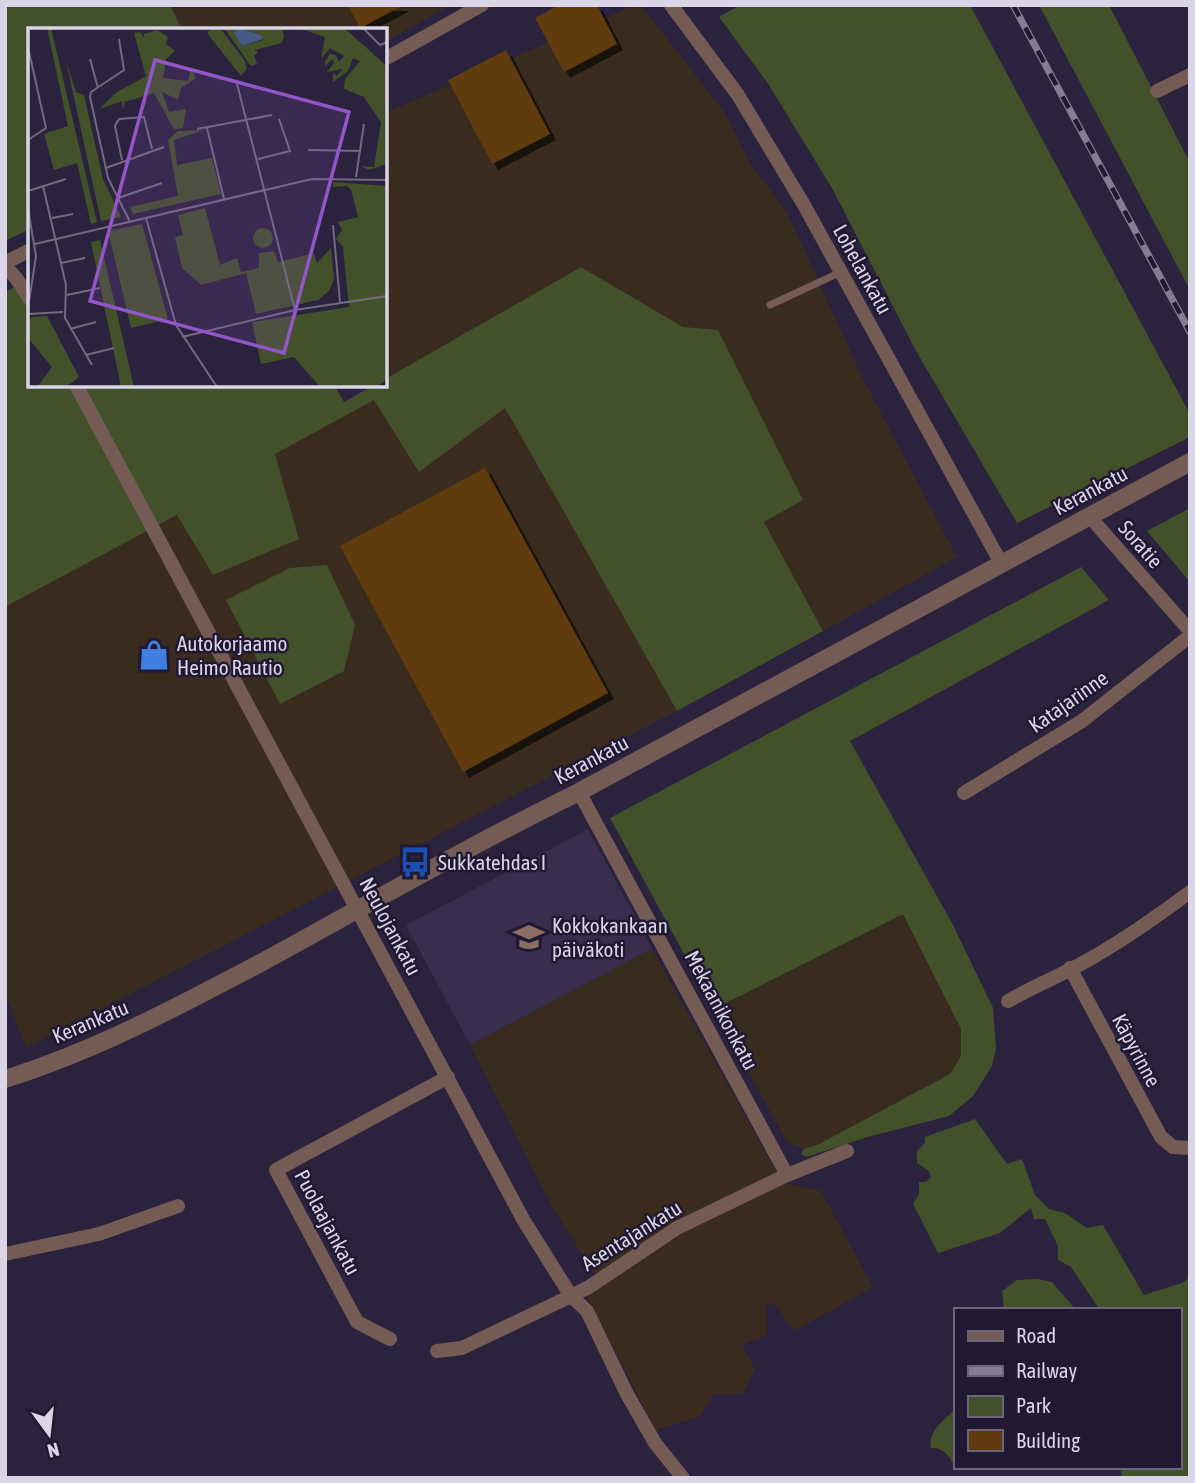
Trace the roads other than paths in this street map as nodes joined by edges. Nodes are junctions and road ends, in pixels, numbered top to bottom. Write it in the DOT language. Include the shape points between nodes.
graph roads {
  1 [pos="482,5"];
  2 [pos="671,5"];
  3 [pos="387,58"];
  4 [pos="1190,75"];
  5 [pos="1157,91"];
  6 [pos="28,251"];
  7 [pos="5,265"];
  8 [pos="841,272"];
  9 [pos="28,296"];
  10 [pos="769,305"];
  11 [pos="77,387"];
  12 [pos="1190,462"];
  13 [pos="1089,516"];
  14 [pos="1001,564"];
  15 [pos="1190,634"];
  16 [pos="579,792"];
  17 [pos="964,793"];
  18 [pos="1190,892"];
  19 [pos="358,910"];
  20 [pos="1070,968"];
  21 [pos="1008,1001"];
  22 [pos="448,1077"];
  23 [pos="5,1079"];
  24 [pos="1190,1148"];
  25 [pos="848,1151"];
  26 [pos="787,1175"];
  27 [pos="178,1206"];
  28 [pos="5,1254"];
  29 [pos="571,1296"];
  30 [pos="390,1339"];
  31 [pos="437,1351"];
  32 [pos="682,1478"];
  1 -- 3 [label="street"];
  2 -- 8 [label="street, Lohelankatu" via="738,95"];
  4 -- 5 [label="street"];
  6 -- 7 [label="street"];
  7 -- 9 [label="street"];
  8 -- 10 [label="lane"];
  8 -- 14 [label="street, Lohelankatu"];
  11 -- 19 [label="street, Neulojankatu"];
  12 -- 13 [label="street, Kerankatu"];
  13 -- 14 [label="street, Kerankatu"];
  13 -- 15 [label="street, Soratie"];
  14 -- 16 [label="street, Kerankatu"];
  15 -- 17 [label="street, Katajarinne" via="1082,721"];
  16 -- 19 [label="street, Kerankatu"];
  16 -- 26 [label="street, Mekaanikonkatu"];
  18 -- 20 [label="street" via="1104,951"];
  19 -- 22 [label="street, Neulojankatu"];
  19 -- 23 [label="street, Kerankatu" via="106,1042"];
  20 -- 21 [label="street"];
  20 -- 24 [label="street, Käpyrinne" via="1154,1127 1167,1144"];
  22 -- 29 [label="street, Neulojankatu" via="524,1221"];
  22 -- 30 [label="street, Puolaajankatu" via="276,1170 357,1322"];
  25 -- 26 [label="street, Asentajankatu"];
  26 -- 29 [label="street, Asentajankatu" via="677,1228"];
  27 -- 28 [label="street" via="99,1234"];
  29 -- 31 [label="street, Asentajankatu" via="462,1348"];
  29 -- 32 [label="street, Neulojankatu" via="587,1311 627,1394"];
}
